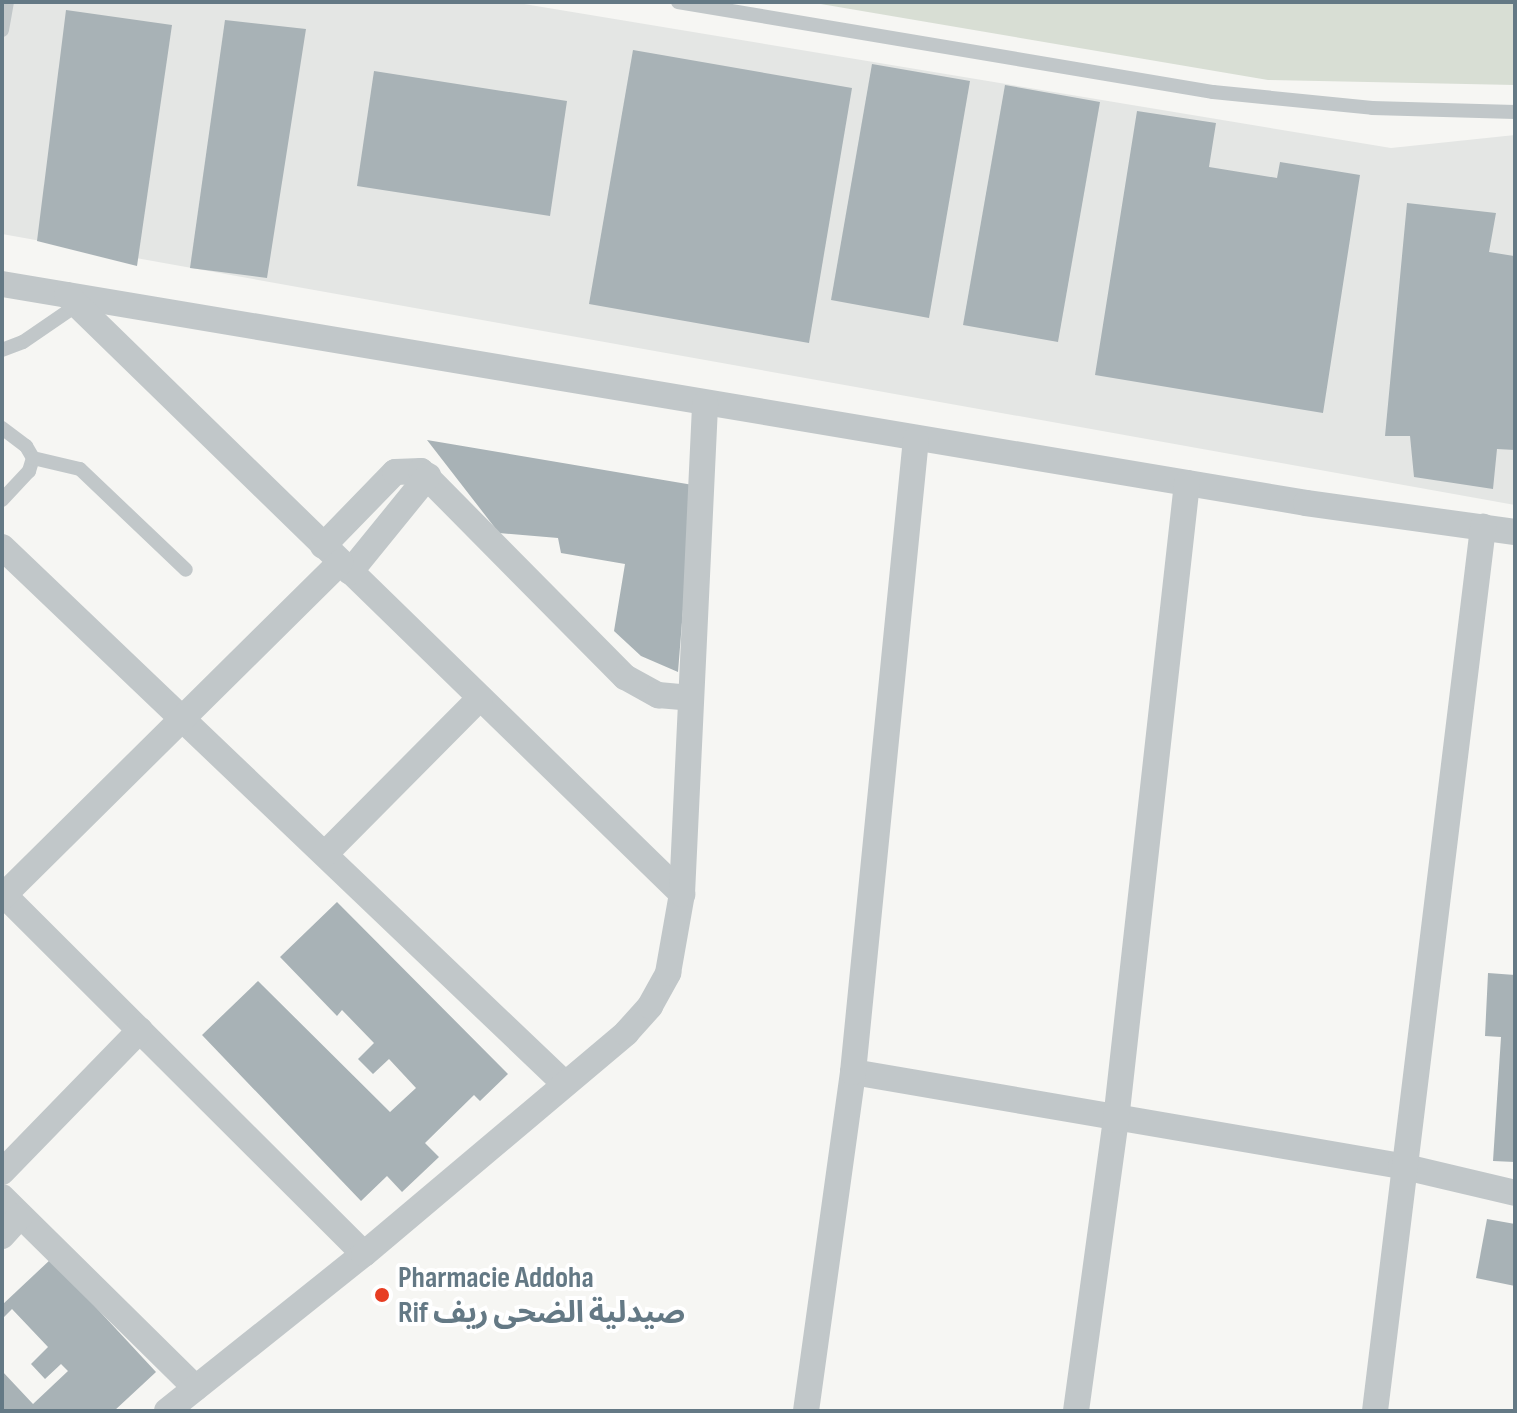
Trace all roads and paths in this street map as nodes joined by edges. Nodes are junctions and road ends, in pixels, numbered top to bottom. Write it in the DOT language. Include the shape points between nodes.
graph roads {
  1 [pos="7,2"];
  2 [pos="678,2"];
  3 [pos="2,30"];
  4 [pos="1515,112"];
  5 [pos="2,284"];
  6 [pos="72,300"];
  7 [pos="2,350"];
  8 [pos="705,404"];
  9 [pos="2,428"];
  10 [pos="916,439"];
  11 [pos="33,458"];
  12 [pos="428,476"];
  13 [pos="1187,483"];
  14 [pos="2,500"];
  15 [pos="1483,527"];
  16 [pos="1515,532"];
  17 [pos="7,560"];
  18 [pos="338,560"];
  19 [pos="186,570"];
  20 [pos="480,698"];
  21 [pos="691,698"];
  22 [pos="183,718"];
  23 [pos="325,854"];
  24 [pos="7,884"];
  25 [pos="682,894"];
  26 [pos="140,1030"];
  27 [pos="853,1072"];
  28 [pos="565,1084"];
  29 [pos="1116,1120"];
  30 [pos="1401,1166"];
  31 [pos="2,1172"];
  32 [pos="1515,1193"];
  33 [pos="11,1206"];
  34 [pos="2,1236"];
  35 [pos="364,1254"];
  36 [pos="196,1388"];
  37 [pos="167,1411"];
  38 [pos="806,1411"];
  39 [pos="1076,1411"];
  40 [pos="1375,1411"];
  1 -- 3 [label="lane"];
  2 -- 4 [label="lane" via="1213,92 1372,108"];
  5 -- 6 [label="street"];
  6 -- 7 [label="lane"];
  6 -- 8 [label="street"];
  6 -- 18 [label="street"];
  8 -- 10 [label="street"];
  8 -- 21 [label="street"];
  9 -- 11 [label="lane"];
  10 -- 13 [label="street"];
  10 -- 27 [label="street"];
  11 -- 14 [label="lane" via="29,471"];
  11 -- 19 [label="lane" via="80,469"];
  12 -- 18 [label="street"];
  12 -- 18 [label="street" via="412,468 395,472"];
  12 -- 21 [label="street" via="625,677 658,695"];
  13 -- 15 [label="street"];
  13 -- 29 [label="street"];
  15 -- 16 [label="street"];
  15 -- 30 [label="street"];
  17 -- 22 [label="street"];
  18 -- 20 [label="street"];
  18 -- 22 [label="street"];
  20 -- 23 [label="street"];
  20 -- 25 [label="street"];
  21 -- 25 [label="street"];
  22 -- 23 [label="street"];
  22 -- 24 [label="street"];
  23 -- 28 [label="street"];
  24 -- 26 [label="street"];
  25 -- 28 [label="street" via="668,973 650,1006"];
  26 -- 31 [label="street"];
  26 -- 35 [label="street"];
  27 -- 29 [label="street"];
  27 -- 38 [label="street"];
  28 -- 35 [label="street"];
  29 -- 30 [label="street"];
  29 -- 39 [label="street"];
  30 -- 32 [label="street"];
  30 -- 40 [label="street"];
  33 -- 34 [label="street"];
  33 -- 36 [label="street"];
  35 -- 36 [label="street"];
  36 -- 37 [label="street"];
}
